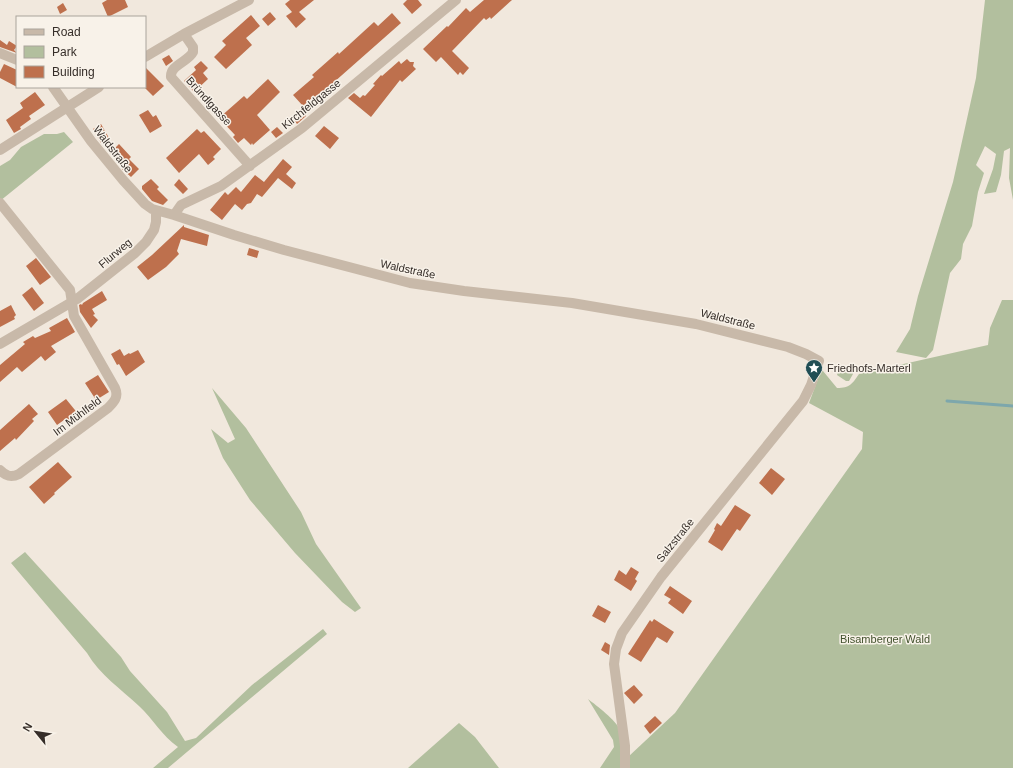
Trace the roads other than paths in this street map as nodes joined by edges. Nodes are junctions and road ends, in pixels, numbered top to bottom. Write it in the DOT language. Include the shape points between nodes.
graph roads {
  1 [pos="249,0"];
  2 [pos="456,0"];
  3 [pos="184,34"];
  4 [pos="0,53"];
  5 [pos="146,56"];
  6 [pos="16,60"];
  7 [pos="54,88"];
  8 [pos="97,88"];
  9 [pos="67,108"];
  10 [pos="0,150"];
  11 [pos="250,166"];
  12 [pos="0,203"];
  13 [pos="156,211"];
  14 [pos="174,215"];
  15 [pos="72,302"];
  16 [pos="0,344"];
  17 [pos="819,361"];
  18 [pos="0,470"];
  19 [pos="626,768"];
  1 -- 3 [label="street"];
  2 -- 11 [label="street, Kirchfeldgasse" via="302,128"];
  3 -- 5 [label="street"];
  3 -- 11 [label="street, Bründlgasse" via="193,52 173,69 171,77"];
  4 -- 6 [label="street"];
  7 -- 9 [label="street, Waldstraße"];
  8 -- 9 [label="street"];
  9 -- 10 [label="street"];
  9 -- 13 [label="street, Waldstraße" via="127,186 147,206"];
  11 -- 14 [label="street, Kirchfeldgasse" via="217,188 181,205"];
  12 -- 15 [label="street, Im Mühlfeld" via="63,280 70,290"];
  13 -- 14 [label="street, Waldstraße"];
  13 -- 15 [label="street, Flurweg" via="154,230 139,249"];
  14 -- 17 [label="street, Waldstraße" via="258,243 410,283 457,291 572,303 696,324 788,348"];
  15 -- 16 [label="street"];
  15 -- 18 [label="street, Im Mühlfeld" via="74,316 117,391 117,397 108,408 18,474 10,476"];
  17 -- 19 [label="street, Salzstraße" via="803,401 661,578 622,633 614,664"];
}
